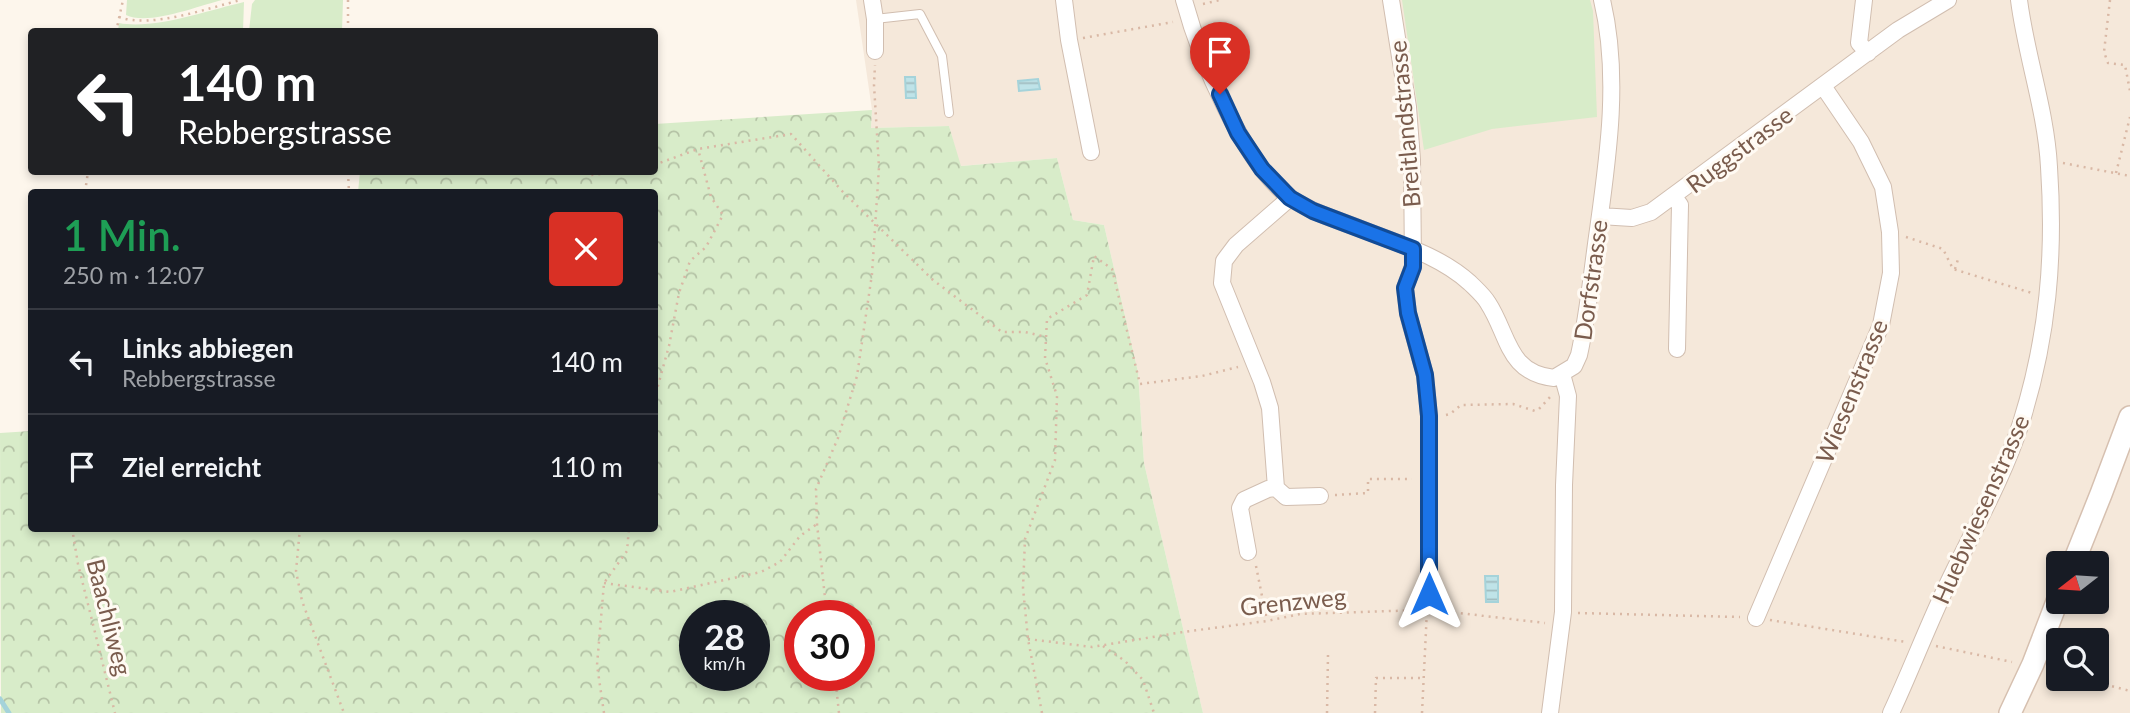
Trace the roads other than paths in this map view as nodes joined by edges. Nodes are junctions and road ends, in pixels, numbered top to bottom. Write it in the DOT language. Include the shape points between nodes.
graph roads {
  1 [pos="872,0"];
  2 [pos="1064,0"];
  3 [pos="1184,0"];
  4 [pos="1391,0"];
  5 [pos="1602,0"];
  6 [pos="1864,0"];
  7 [pos="1948,0"];
  8 [pos="2018,0"];
  9 [pos="875,19"];
  10 [pos="875,51"];
  11 [pos="1868,53"];
  12 [pos="1823,86"];
  13 [pos="948,113"];
  14 [pos="1091,152"];
  15 [pos="1674,197"];
  16 [pos="1290,198"];
  17 [pos="1600,216"];
  18 [pos="1413,249"];
  19 [pos="1677,349"];
  20 [pos="1558,376"];
  21 [pos="2130,417"];
  22 [pos="1276,488"];
  23 [pos="1320,496"];
  24 [pos="2078,551"];
  25 [pos="1248,552"];
  26 [pos="1428,602"];
  27 [pos="2052,614"];
  28 [pos="1756,618"];
  29 [pos="1550,713"];
  30 [pos="1891,713"];
  31 [pos="2010,713"];
  1 -- 9 [label="street"];
  2 -- 14 [label="street"];
  3 -- 16 [label="street" via="1238,133 1262,169"];
  4 -- 18 [label="street, Breitlandstrasse" via="1408,107"];
  5 -- 17 [label="street, Dorfstrasse" via="1609,29 1612,113"];
  6 -- 11 [label="street" via="1859,43"];
  7 -- 11 [label="street, Ruggstrasse"];
  8 -- 30 [label="street, Huebwiesenstrasse" via="2049,164 2049,298 2020,424 1937,605 1928,645"];
  9 -- 10 [label="street"];
  9 -- 13 [label="lane" via="920,14 942,56"];
  11 -- 12 [label="street, Ruggstrasse"];
  12 -- 15 [label="street, Ruggstrasse"];
  12 -- 28 [label="street, Wiesenstrasse" via="1861,142 1883,187 1891,273 1881,326"];
  15 -- 17 [label="street, Ruggstrasse" via="1632,218"];
  15 -- 19 [label="street" via="1680,205"];
  16 -- 18 [label="street"];
  16 -- 22 [label="street" via="1236,245 1224,261 1222,283 1270,408"];
  17 -- 20 [label="street, Dorfstrasse" via="1579,355 1574,366"];
  18 -- 20 [label="street" via="1440,261 1488,301 1523,368 1533,374"];
  18 -- 26 [label="street, Breitlandstrasse" via="1413,267 1405,288 1425,375 1429,416"];
  20 -- 29 [label="street, Dorfstrasse" via="1568,396 1561,631"];
  21 -- 24 [label="main road"];
  22 -- 23 [label="street" via="1286,497"];
  22 -- 25 [label="street" via="1244,499 1240,508"];
  27 -- 31 [label="main road"];
}
